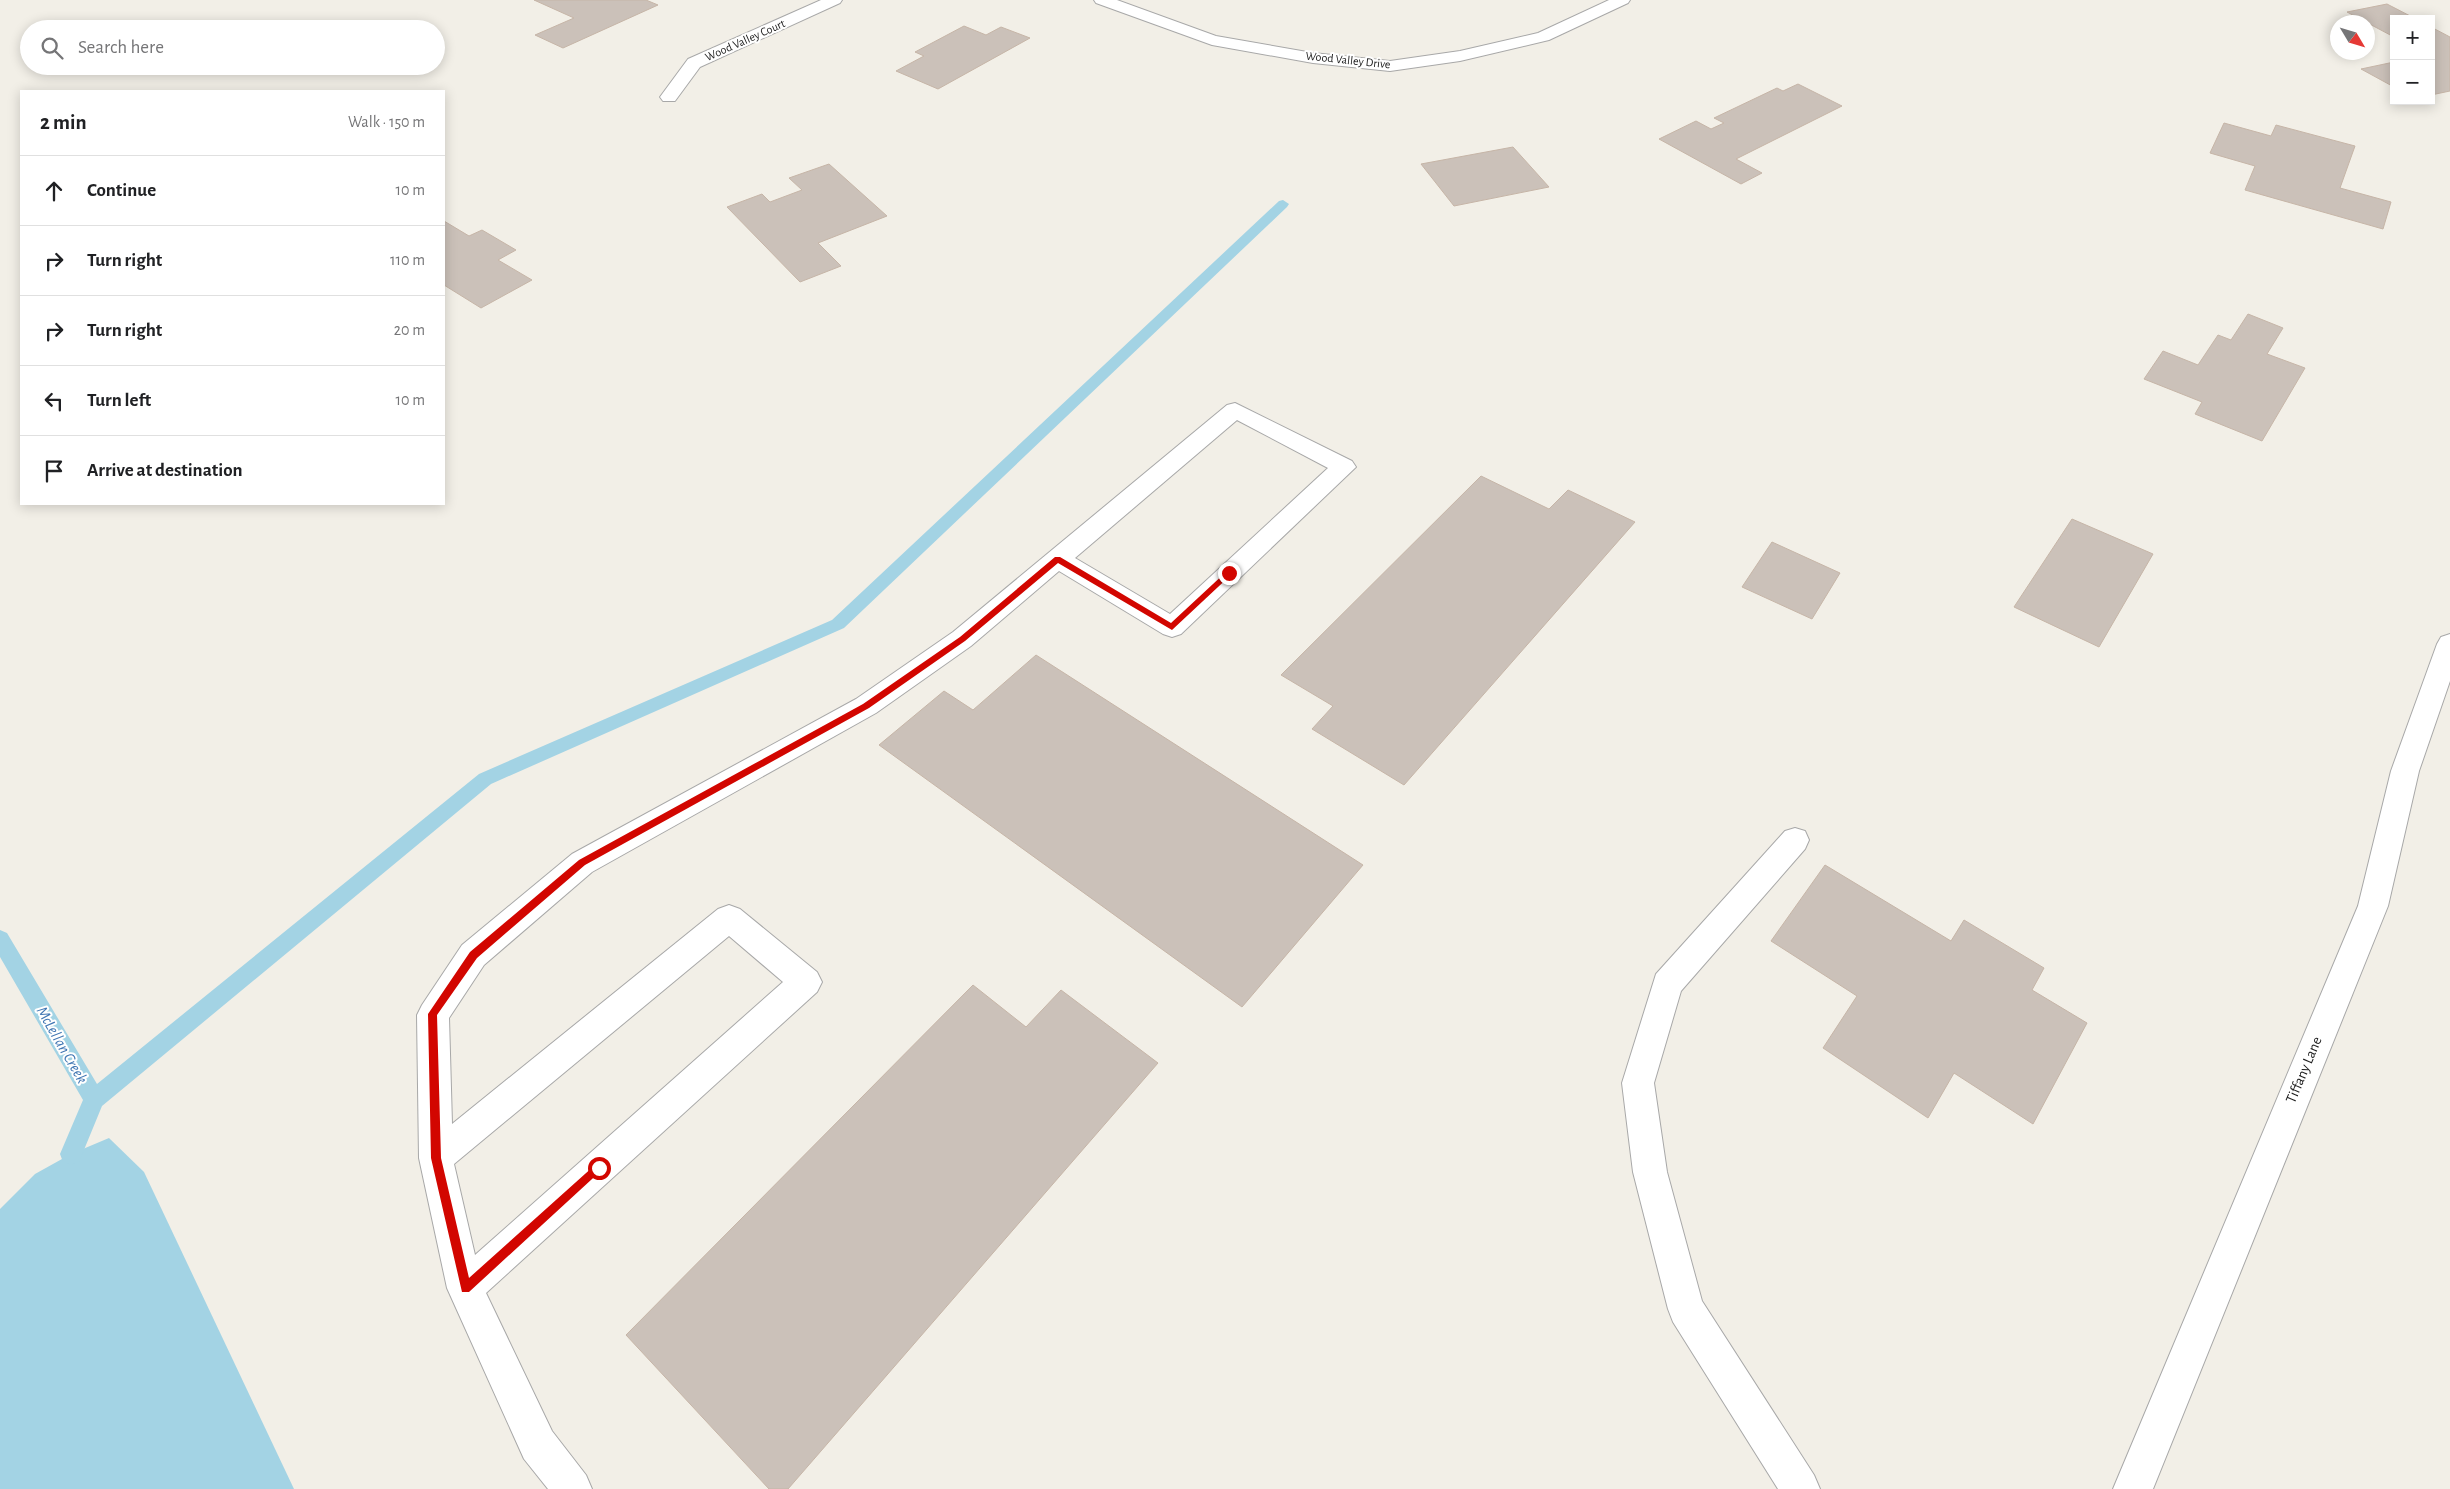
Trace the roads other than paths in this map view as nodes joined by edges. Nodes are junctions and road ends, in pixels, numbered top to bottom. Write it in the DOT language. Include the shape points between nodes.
graph roads {
  1 [pos="834,0"];
  2 [pos="1102,0"];
  3 [pos="1622,0"];
  4 [pos="669,97"];
  5 [pos="1057,559"];
  6 [pos="2450,644"];
  7 [pos="1795,840"];
  8 [pos="436,1158"];
  9 [pos="466,1288"];
  10 [pos="572,1489"];
  11 [pos="1800,1489"];
  12 [pos="2133,1489"];
  1 -- 4 [label="street, Wood Valley Court" via="694,63"];
  2 -- 3 [label="street, Wood Valley Drive" via="1212,40 1313,58 1390,66 1460,56 1543,38"];
  5 -- 5 [label="street" via="1235,410 1344,466 1172,627"];
  5 -- 8 [label="street" via="962,639 866,706 582,862 473,955 433,1014"];
  6 -- 12 [label="street, Tiffany Lane" via="2404,771 2373,906"];
  7 -- 11 [label="street" via="1668,984 1638,1084 1650,1172 1686,1309"];
  8 -- 9 [label="street"];
  8 -- 9 [label="street" via="729,918 806,982"];
  9 -- 10 [label="street" via="538,1445"];
}
